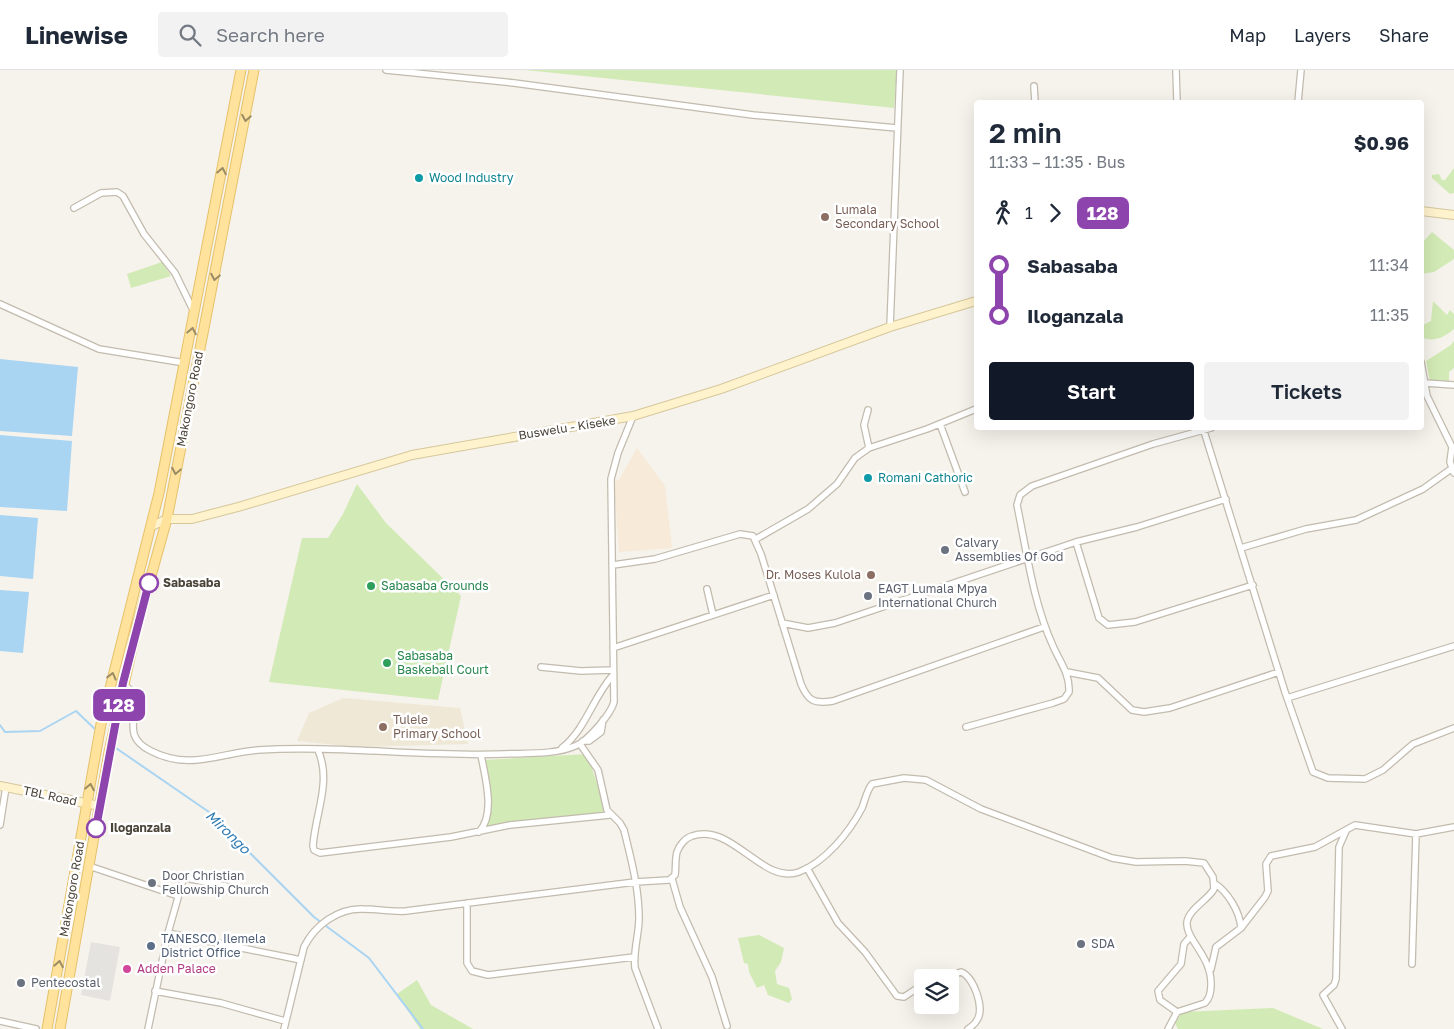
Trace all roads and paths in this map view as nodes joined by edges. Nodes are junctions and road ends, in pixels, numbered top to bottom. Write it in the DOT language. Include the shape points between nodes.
graph roads {
  1 [pos="241,70"];
  2 [pos="254,70"];
  3 [pos="386,70"];
  4 [pos="900,70"];
  5 [pos="1176,70"];
  6 [pos="1301,70"];
  7 [pos="1034,86"];
  8 [pos="1035,100"];
  9 [pos="1177,100"];
  10 [pos="1298,100"];
  11 [pos="898,128"];
  12 [pos="74,208"];
  13 [pos="1424,211"];
  14 [pos="1454,215"];
  15 [pos="974,301"];
  16 [pos="0,304"];
  17 [pos="195,314"];
  18 [pos="890,327"];
  19 [pos="185,363"];
  20 [pos="1424,383"];
  21 [pos="1454,385"];
  22 [pos="868,410"];
  23 [pos="974,410"];
  24 [pos="633,416"];
  25 [pos="940,424"];
  26 [pos="1201,430"];
  27 [pos="1204,430"];
  28 [pos="869,448"];
  29 [pos="1453,471"];
  30 [pos="965,492"];
  31 [pos="1226,499"];
  32 [pos="167,519"];
  33 [pos="152,526"];
  34 [pos="756,539"];
  35 [pos="1076,542"];
  36 [pos="1241,548"];
  37 [pos="1029,559"];
  38 [pos="613,564"];
  39 [pos="1253,585"];
  40 [pos="707,589"];
  41 [pos="774,595"];
  42 [pos="713,615"];
  43 [pos="782,622"];
  44 [pos="1044,627"];
  45 [pos="1454,646"];
  46 [pos="613,648"];
  47 [pos="541,667"];
  48 [pos="613,672"];
  49 [pos="1067,672"];
  50 [pos="1279,672"];
  51 [pos="123,683"];
  52 [pos="1287,698"];
  53 [pos="966,727"];
  54 [pos="1454,728"];
  55 [pos="582,743"];
  56 [pos="318,750"];
  57 [pos="559,750"];
  58 [pos="481,755"];
  59 [pos="3,786"];
  60 [pos="87,804"];
  61 [pos="100,806"];
  62 [pos="610,815"];
  63 [pos="0,825"];
  64 [pos="1454,827"];
  65 [pos="1347,830"];
  66 [pos="479,832"];
  67 [pos="1416,834"];
  68 [pos="89,866"];
  69 [pos="807,868"];
  70 [pos="672,879"];
  71 [pos="635,882"];
  72 [pos="1214,883"];
  73 [pos="250,891"];
  74 [pos="178,896"];
  75 [pos="466,903"];
  76 [pos="1242,928"];
  77 [pos="168,933"];
  78 [pos="1190,937"];
  79 [pos="634,957"];
  80 [pos="301,960"];
  81 [pos="1412,964"];
  82 [pos="1211,970"];
  83 [pos="959,973"];
  84 [pos="914,990"];
  85 [pos="155,991"];
  86 [pos="1177,1012"];
  87 [pos="0,1021"];
  88 [pos="286,1021"];
  89 [pos="727,1026"];
  90 [pos="36,1029"];
  91 [pos="47,1029"];
  92 [pos="60,1029"];
  93 [pos="148,1029"];
  94 [pos="285,1029"];
  95 [pos="658,1029"];
  96 [pos="968,1029"];
  97 [pos="1168,1029"];
  98 [pos="1342,1029"];
  17 -- 1 [label="main road, Makongoro Road, one-way"];
  2 -- 32 [label="main road, Makongoro Road, one-way"];
  3 -- 11 [label="street" via="514,83 753,116"];
  4 -- 11 [label="street"];
  5 -- 9 [label="street"];
  6 -- 10 [label="street"];
  7 -- 8 [label="street"];
  11 -- 18 [label="street"];
  12 -- 17 [label="street" via="100,193 117,192 123,196 144,234 175,273"];
  13 -- 14 [label="main road"];
  15 -- 18 [label="main road, Buswelu - Kiseke"];
  16 -- 19 [label="street" via="99,349"];
  19 -- 17 [label="main road, Makongoro Road, one-way"];
  18 -- 24 [label="main road, Buswelu - Kiseke" via="721,389"];
  19 -- 33 [label="main road, Makongoro Road"];
  20 -- 21 [label="street"];
  20 -- 29 [label="street" via="1452,447"];
  22 -- 28 [label="street" via="864,425"];
  23 -- 25 [label="street"];
  24 -- 32 [label="main road, Buswelu - Kiseke" via="412,455 217,513 184,520"];
  24 -- 38 [label="street" via="611,479"];
  25 -- 28 [label="street"];
  25 -- 30 [label="street"];
  26 -- 37 [label="street" via="1024,490 1017,501"];
  27 -- 31 [label="street"];
  28 -- 34 [label="street" via="855,458 837,484 806,511"];
  29 -- 36 [label="street" via="1423,489 1356,520 1306,529"];
  31 -- 35 [label="street" via="1137,528"];
  31 -- 36 [label="street"];
  32 -- 33 [label="main road, Buswelu - Kiseke"];
  32 -- 51 [label="main road, Makongoro Road"];
  60 -- 33 [label="main road, Makongoro Road, one-way" via="101,724"];
  34 -- 38 [label="street" via="743,533 655,559"];
  34 -- 41 [label="street"];
  35 -- 37 [label="street"];
  35 -- 39 [label="street" via="1099,618 1108,625 1135,622"];
  36 -- 39 [label="street"];
  37 -- 43 [label="street" via="819,627"];
  37 -- 44 [label="street"];
  38 -- 46 [label="street"];
  39 -- 50 [label="street"];
  40 -- 42 [label="street"];
  41 -- 42 [label="street"];
  41 -- 43 [label="street"];
  42 -- 46 [label="street"];
  43 -- 44 [label="street" via="801,684 807,698 815,703 833,701"];
  44 -- 49 [label="street"];
  45 -- 52 [label="street"];
  46 -- 48 [label="street"];
  47 -- 48 [label="street"];
  48 -- 55 [label="street" via="613,708"];
  48 -- 57 [label="street" via="576,734"];
  49 -- 50 [label="street" via="1098,678 1132,710 1144,712 1170,708"];
  49 -- 53 [label="street" via="1069,685 1064,699"];
  50 -- 52 [label="street"];
  51 -- 56 [label="street" via="133,696 132,729 139,743 164,756 189,762 259,750"];
  51 -- 61 [label="main road, Makongoro Road"];
  52 -- 54 [label="street" via="1313,772 1328,778 1373,776 1413,744"];
  55 -- 57 [label="street"];
  55 -- 62 [label="street" via="598,770"];
  56 -- 58 [label="street"];
  56 -- 66 [label="street" via="324,784 314,850 336,852 366,845"];
  57 -- 58 [label="street"];
  58 -- 66 [label="street" via="488,814"];
  59 -- 60 [label="main road, TBL Road"];
  59 -- 63 [label="street"];
  60 -- 61 [label="main road, TBL Road"];
  91 -- 60 [label="main road, Makongoro Road, one-way"];
  61 -- 68 [label="main road, Makongoro Road"];
  62 -- 66 [label="street" via="510,825"];
  62 -- 71 [label="street" via="624,830"];
  64 -- 67 [label="street"];
  65 -- 67 [label="street" via="1361,825"];
  65 -- 76 [label="street" via="1315,847 1271,856 1266,864 1266,897"];
  65 -- 98 [label="street" via="1339,847 1336,979 1323,996"];
  67 -- 81 [label="street"];
  68 -- 74 [label="street"];
  68 -- 92 [label="main road, Makongoro Road"];
  69 -- 70 [label="street" via="792,874 779,872 726,840 701,833 682,843 677,851"];
  69 -- 72 [label="street" via="829,851 849,829 872,784 910,778 926,780 981,809 1112,858 1136,862 1204,863"];
  69 -- 84 [label="street" via="834,917 897,996 904,997"];
  70 -- 71 [label="street"];
  70 -- 89 [label="street" via="680,907 712,977"];
  71 -- 75 [label="street"];
  71 -- 79 [label="street" via="640,920"];
  72 -- 76 [label="street" via="1232,904"];
  72 -- 78 [label="street" via="1211,893 1187,920"];
  73 -- 74 [label="street" via="185,878"];
  74 -- 77 [label="street"];
  75 -- 79 [label="street" via="466,963 472,971 495,974"];
  75 -- 80 [label="street" via="396,912 351,909 326,920 309,937"];
  76 -- 82 [label="street" via="1216,947"];
  77 -- 80 [label="street"];
  77 -- 85 [label="street"];
  78 -- 82 [label="street"];
  78 -- 86 [label="street" via="1184,944 1181,964 1158,991 1160,1000"];
  79 -- 95 [label="street" via="635,968"];
  80 -- 88 [label="street"];
  82 -- 86 [label="street" via="1208,999"];
  83 -- 96 [label="street" via="969,978 980,1007 977,1020"];
  85 -- 88 [label="street" via="221,1003"];
  85 -- 93 [label="street"];
  86 -- 97 [label="street"];
  87 -- 90 [label="street"];
  88 -- 94 [label="street"];
}
